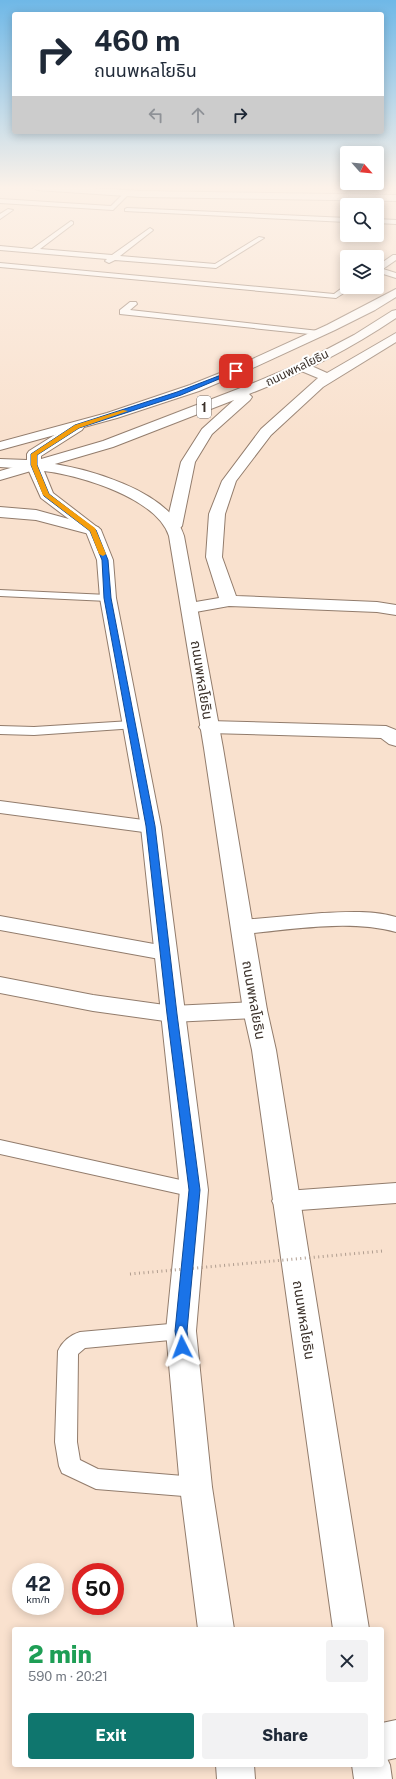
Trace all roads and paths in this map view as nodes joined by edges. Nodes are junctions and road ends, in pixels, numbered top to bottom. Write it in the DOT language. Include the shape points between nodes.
graph roads {
  1 [pos="51,270"];
  2 [pos="97,270"];
  3 [pos="384,272"];
  4 [pos="92,274"];
  5 [pos="396,276"];
  6 [pos="396,292"];
  7 [pos="340,293"];
  8 [pos="132,304"];
  9 [pos="396,313"];
  10 [pos="319,333"];
  11 [pos="396,337"];
  12 [pos="303,367"];
  13 [pos="328,378"];
  14 [pos="256,387"];
  15 [pos="77,427"];
  16 [pos="0,446"];
  17 [pos="0,464"];
  18 [pos="34,465"];
  19 [pos="0,476"];
  20 [pos="0,512"];
  21 [pos="174,526"];
  22 [pos="93,530"];
  23 [pos="0,593"];
  24 [pos="108,598"];
  25 [pos="229,601"];
  26 [pos="190,608"];
  27 [pos="396,610"];
  28 [pos="132,725"];
  29 [pos="209,727"];
  30 [pos="0,730"];
  31 [pos="396,740"];
  32 [pos="0,807"];
  33 [pos="151,826"];
  34 [pos="0,923"];
  35 [pos="396,925"];
  36 [pos="242,927"];
  37 [pos="165,953"];
  38 [pos="0,985"];
  39 [pos="255,1010"];
  40 [pos="172,1014"];
  41 [pos="0,1147"];
  42 [pos="194,1190"];
  43 [pos="396,1193"];
  44 [pos="286,1201"];
  45 [pos="383,1251"];
  46 [pos="130,1274"];
  47 [pos="181,1331"];
  48 [pos="196,1487"];
  49 [pos="216,1627"];
  50 [pos="351,1627"];
  51 [pos="396,1740"];
  52 [pos="384,1742"];
  53 [pos="234,1767"];
  54 [pos="371,1767"];
  55 [pos="236,1779"];
  56 [pos="373,1779"];
  1 -- 4 [label="lane"];
  2 -- 4 [label="lane"];
  3 -- 5 [label="lane"];
  4 -- 7 [label="lane" via="336,296"];
  6 -- 10 [label="main road, ถนนพหลโยธิน / 1"];
  8 -- 10 [label="lane" via="123,312"];
  9 -- 12 [label="main road, ถนนพหลโยธิน / 1" via="358,338"];
  10 -- 15 [label="main road, ถนนพหลโยธิน / 1" via="223,377"];
  11 -- 13 [label="main road"];
  12 -- 13 [label="main road"];
  12 -- 14 [label="main road, ถนนพหลโยธิน / 1"];
  13 -- 25 [label="main road" via="318,384 266,432 229,482 217,514 214,557"];
  14 -- 18 [label="main road, ถนนพหลโยธิน / 1" via="108,444"];
  14 -- 21 [label="main road" via="207,432 188,462"];
  15 -- 16 [label="main road, ถนนพหลโยธิน / 1"];
  15 -- 18 [label="main road, ถนนพหลโยธิน" via="34,454"];
  17 -- 18 [label="main road, ถนนพหลโยธิน"];
  18 -- 19 [label="main road, ถนนพหลโยธิน / 1"];
  18 -- 21 [label="main road, ถนนพหลโยธิน" via="73,472 124,489 155,508"];
  18 -- 22 [label="main road" via="46,495"];
  20 -- 22 [label="main road" via="36,515"];
  21 -- 26 [label="main road, ถนนพหลโยธิน"];
  22 -- 24 [label="main road" via="105,560"];
  23 -- 24 [label="lane"];
  24 -- 28 [label="main road"];
  25 -- 26 [label="main road"];
  25 -- 27 [label="main road"];
  26 -- 29 [label="main road, ถนนพหลโยธิน"];
  28 -- 30 [label="lane" via="34,731"];
  28 -- 33 [label="main road"];
  29 -- 31 [label="main road" via="386,732"];
  29 -- 36 [label="main road, ถนนพหลโยธิน"];
  32 -- 33 [label="main road"];
  33 -- 37 [label="main road"];
  34 -- 37 [label="main road"];
  35 -- 36 [label="main road" via="383,920 352,919"];
  36 -- 39 [label="main road, ถนนพหลโยธิน"];
  37 -- 40 [label="main road"];
  38 -- 40 [label="main road" via="93,1003"];
  39 -- 40 [label="main road"];
  39 -- 44 [label="main road, ถนนพหลโยธิน" via="264,1050"];
  40 -- 42 [label="main road"];
  41 -- 42 [label="lane"];
  42 -- 47 [label="main road"];
  43 -- 44 [label="main road"];
  44 -- 50 [label="main road, ถนนพหลโยธิน"];
  45 -- 46 [label="path, bridge"];
  47 -- 48 [label="main road"];
  47 -- 48 [label="lane" via="80,1340 68,1351 66,1442 70,1466 96,1479"];
  48 -- 49 [label="main road"];
  51 -- 52 [label="main road"];
  53 -- 55 [label="main road"];
  54 -- 56 [label="main road"];
}
